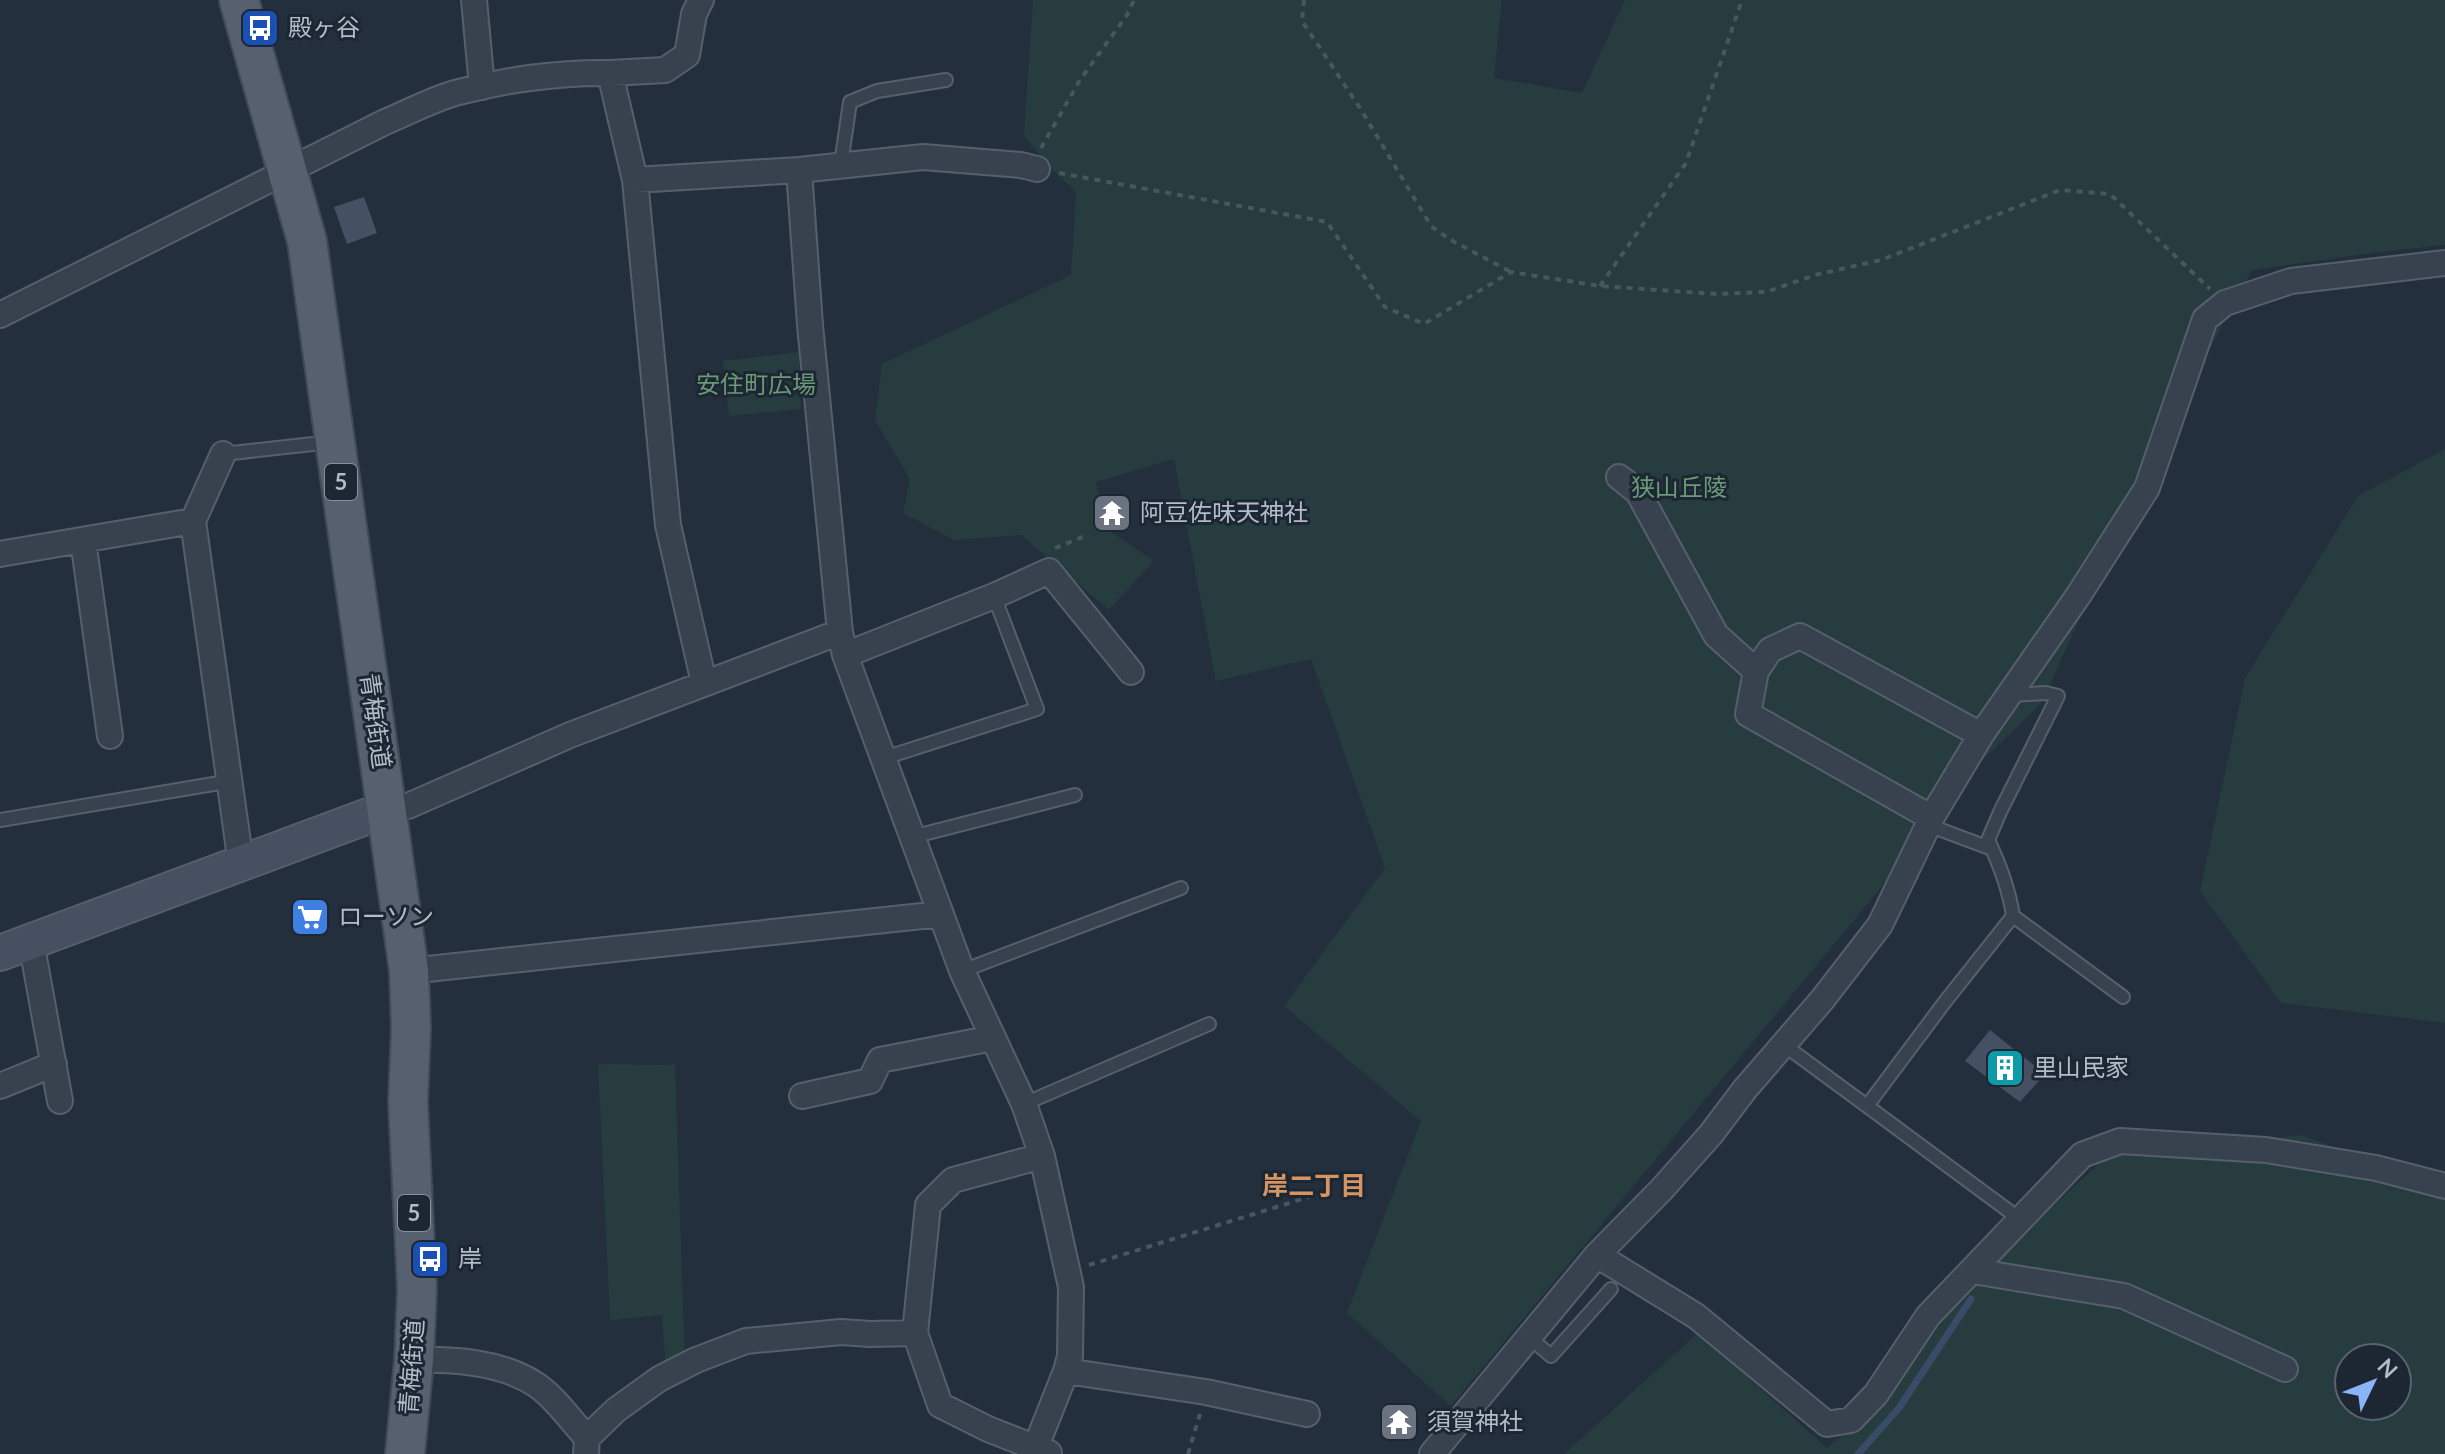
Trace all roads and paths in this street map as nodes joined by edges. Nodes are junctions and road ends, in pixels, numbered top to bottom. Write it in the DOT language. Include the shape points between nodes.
graph roads {
  1 [pos="239,0"];
  2 [pos="474,0"];
  3 [pos="701,0"];
  4 [pos="1134,0"];
  5 [pos="1304,0"];
  6 [pos="1742,0"];
  7 [pos="610,73"];
  8 [pos="946,80"];
  9 [pos="482,87"];
  10 [pos="841,164"];
  11 [pos="1033,168"];
  12 [pos="799,170"];
  13 [pos="289,172"];
  14 [pos="635,180"];
  15 [pos="2445,263"];
  16 [pos="1511,272"];
  17 [pos="1600,286"];
  18 [pos="2225,303"];
  19 [pos="0,315"];
  20 [pos="336,441"];
  21 [pos="223,454"];
  22 [pos="1619,477"];
  23 [pos="193,521"];
  24 [pos="83,540"];
  25 [pos="0,554"];
  26 [pos="994,596"];
  27 [pos="842,643"];
  28 [pos="1756,671"];
  29 [pos="1131,672"];
  30 [pos="704,683"];
  31 [pos="2009,695"];
  32 [pos="1981,735"];
  33 [pos="110,736"];
  34 [pos="884,758"];
  35 [pos="231,781"];
  36 [pos="1075,795"];
  37 [pos="387,809"];
  38 [pos="0,820"];
  39 [pos="1931,820"];
  40 [pos="912,837"];
  41 [pos="1992,849"];
  42 [pos="241,864"];
  43 [pos="1181,888"];
  44 [pos="941,914"];
  45 [pos="2013,916"];
  46 [pos="16,947"];
  47 [pos="409,971"];
  48 [pos="962,971"];
  49 [pos="2123,997"];
  50 [pos="1209,1024"];
  51 [pos="993,1038"];
  52 [pos="1784,1045"];
  53 [pos="54,1064"];
  54 [pos="0,1086"];
  55 [pos="802,1096"];
  56 [pos="60,1101"];
  57 [pos="1024,1104"];
  58 [pos="1867,1106"];
  59 [pos="1042,1156"];
  60 [pos="2445,1186"];
  61 [pos="1309,1197"];
  62 [pos="2021,1220"];
  63 [pos="1597,1255"];
  64 [pos="1067,1271"];
  65 [pos="1973,1271"];
  66 [pos="1611,1289"];
  67 [pos="915,1333"];
  68 [pos="1528,1336"];
  69 [pos="414,1360"];
  70 [pos="2285,1369"];
  71 [pos="1066,1371"];
  72 [pos="1206,1392"];
  73 [pos="1307,1414"];
  74 [pos="586,1446"];
  75 [pos="1040,1452"];
  76 [pos="405,1454"];
  77 [pos="1188,1454"];
  78 [pos="1432,1454"];
  1 -- 13 [label="main road, 青梅街道 / 5"];
  2 -- 9 [label="street"];
  3 -- 7 [label="street" via="687,55 665,70"];
  4 -- 11 [label="path" via="1080,80"];
  5 -- 16 [label="path" via="1302,21 1431,226"];
  6 -- 17 [label="path" via="1686,163"];
  7 -- 9 [label="street"];
  7 -- 14 [label="street"];
  8 -- 10 [label="lane" via="877,91 850,102"];
  9 -- 13 [label="street" via="385,122"];
  10 -- 11 [label="street" via="923,157"];
  10 -- 12 [label="street"];
  11 -- 16 [label="path" via="1327,222 1385,307 1424,324"];
  12 -- 14 [label="street"];
  12 -- 27 [label="street"];
  13 -- 19 [label="street"];
  13 -- 20 [label="main road, 青梅街道 / 5" via="307,241"];
  14 -- 30 [label="street" via="668,525"];
  15 -- 18 [label="street" via="2291,281"];
  16 -- 17 [label="path"];
  17 -- 18 [label="path" via="1766,292 1881,260 2060,190 2110,194"];
  18 -- 31 [label="street" via="2205,319 2147,488"];
  20 -- 21 [label="lane"];
  20 -- 37 [label="main road, 青梅街道 / 5"];
  21 -- 23 [label="street"];
  22 -- 28 [label="street" via="1638,492 1716,635"];
  23 -- 24 [label="street"];
  23 -- 35 [label="street"];
  24 -- 25 [label="street"];
  24 -- 33 [label="street"];
  26 -- 27 [label="street"];
  26 -- 29 [label="street" via="1049,571"];
  26 -- 34 [label="lane" via="1037,709"];
  27 -- 30 [label="street"];
  27 -- 34 [label="street"];
  28 -- 32 [label="street" via="1770,650 1800,636"];
  28 -- 39 [label="street" via="1748,714"];
  30 -- 37 [label="street" via="408,806"];
  31 -- 32 [label="street"];
  31 -- 41 [label="lane" via="2058,696 2000,812 1988,840"];
  32 -- 39 [label="street"];
  34 -- 40 [label="street"];
  35 -- 38 [label="lane"];
  35 -- 42 [label="street"];
  36 -- 40 [label="lane"];
  37 -- 42 [label="street"];
  37 -- 47 [label="main road, 青梅街道 / 5"];
  39 -- 41 [label="lane"];
  39 -- 52 [label="street" via="1880,925"];
  40 -- 44 [label="street"];
  41 -- 45 [label="lane"];
  42 -- 46 [label="street"];
  43 -- 48 [label="lane"];
  44 -- 47 [label="street"];
  44 -- 48 [label="street"];
  45 -- 49 [label="lane"];
  45 -- 58 [label="lane"];
  46 -- 53 [label="street"];
  47 -- 69 [label="main road, 青梅街道 / 5"];
  48 -- 51 [label="street"];
  50 -- 57 [label="lane"];
  51 -- 55 [label="street" via="880,1060 870,1081"];
  51 -- 57 [label="street"];
  52 -- 58 [label="lane"];
  52 -- 63 [label="street" via="1662,1189"];
  53 -- 54 [label="street"];
  53 -- 56 [label="street"];
  57 -- 59 [label="street"];
  58 -- 62 [label="lane"];
  59 -- 64 [label="street"];
  59 -- 67 [label="street" via="953,1180 928,1205"];
  60 -- 62 [label="street" via="2376,1168 2266,1150 2120,1141 2082,1155"];
  61 -- 64 [label="path"];
  62 -- 65 [label="street"];
  63 -- 65 [label="street" via="1696,1316 1827,1424 1851,1420 1876,1394 1928,1316"];
  63 -- 68 [label="street"];
  64 -- 71 [label="street" via="1071,1287"];
  65 -- 70 [label="street" via="2124,1296"];
  66 -- 68 [label="lane" via="1551,1356"];
  67 -- 74 [label="street" via="841,1332 746,1341 659,1379 616,1410"];
  67 -- 75 [label="street" via="940,1405"];
  68 -- 78 [label="street"];
  69 -- 74 [label="street" via="486,1365 536,1385"];
  69 -- 76 [label="main road, 青梅街道 / 5"];
  71 -- 72 [label="street"];
  71 -- 75 [label="street"];
  72 -- 73 [label="street"];
  72 -- 77 [label="path"];
}
